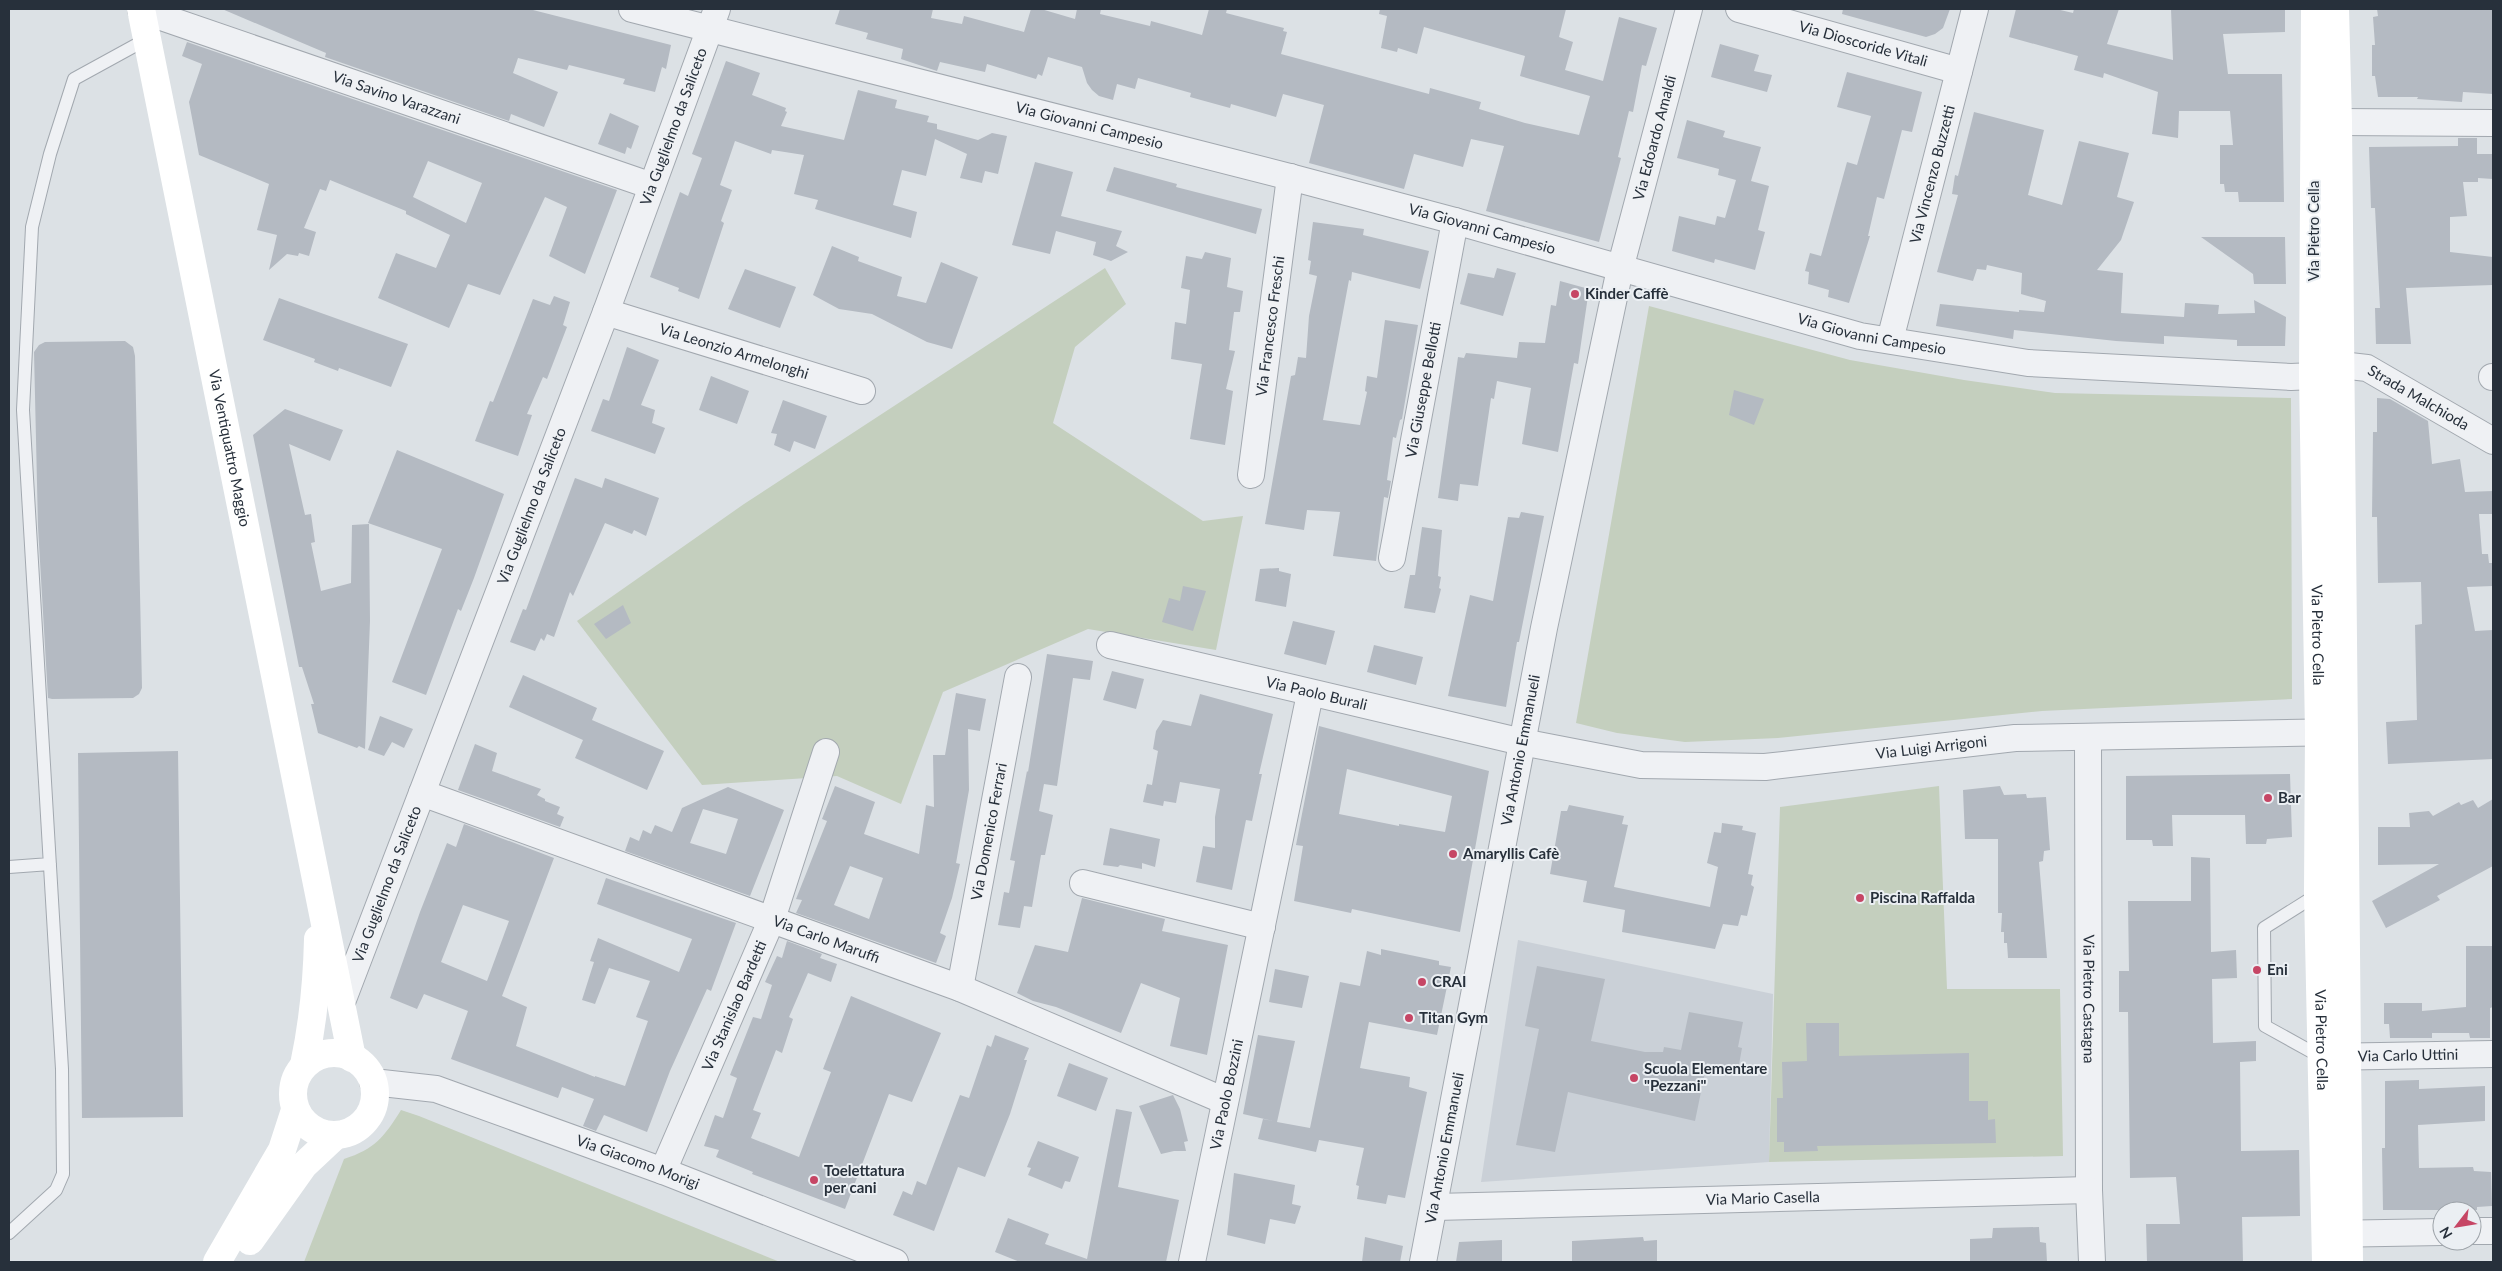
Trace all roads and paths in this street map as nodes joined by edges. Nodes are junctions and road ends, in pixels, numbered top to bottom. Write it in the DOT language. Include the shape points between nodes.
graph roads {
  1 [pos="141,9"];
  2 [pos="632,9"];
  3 [pos="1689,9"];
  4 [pos="1739,9"];
  5 [pos="1975,9"];
  6 [pos="2315,9"];
  7 [pos="2335,9"];
  8 [pos="714,18"];
  9 [pos="148,39"];
  10 [pos="1959,71"];
  11 [pos="2338,122"];
  12 [pos="2493,123"];
  13 [pos="1290,176"];
  14 [pos="652,186"];
  15 [pos="1455,221"];
  16 [pos="1620,269"];
  17 [pos="606,312"];
  18 [pos="1890,340"];
  19 [pos="2340,365"];
  20 [pos="2314,376"];
  21 [pos="862,391"];
  22 [pos="2493,441"];
  23 [pos="1251,476"];
  24 [pos="1392,558"];
  25 [pos="1110,646"];
  26 [pos="1018,677"];
  27 [pos="1310,694"];
  28 [pos="2332,732"];
  29 [pos="2088,738"];
  30 [pos="1522,742"];
  31 [pos="826,752"];
  32 [pos="422,793"];
  33 [pos="50,864"];
  34 [pos="9,867"];
  35 [pos="1083,882"];
  36 [pos="319,888"];
  37 [pos="2318,894"];
  38 [pos="772,919"];
  39 [pos="1262,927"];
  40 [pos="960,988"];
  41 [pos="342,1002"];
  42 [pos="2493,1054"];
  43 [pos="2321,1057"];
  44 [pos="2348,1057"];
  45 [pos="352,1058"];
  46 [pos="304,1065"];
  47 [pos="373,1082"];
  48 [pos="1226,1101"];
  49 [pos="295,1110"];
  50 [pos="336,1135"];
  51 [pos="663,1171"];
  52 [pos="2089,1190"];
  53 [pos="1435,1207"];
  54 [pos="2432,1232"];
  55 [pos="9,1233"];
  56 [pos="2338,1234"];
  57 [pos="851,1255"];
  58 [pos="217,1262"];
  59 [pos="238,1262"];
  60 [pos="895,1262"];
  61 [pos="1192,1262"];
  62 [pos="1423,1262"];
  63 [pos="2092,1262"];
  64 [pos="2326,1262"];
  65 [pos="2349,1262"];
  1 -- 9 [label="main road, Via Ventiquattro Maggio"];
  1 -- 14 [label="street, Via Savino Varazzani"];
  2 -- 8 [label="street, Via Giovanni Campesio"];
  3 -- 16 [label="street, Via Edoardo Amaldi"];
  4 -- 10 [label="street, Via Dioscoride Vitali"];
  5 -- 10 [label="street, Via Vincenzo Buzzetti"];
  6 -- 20 [label="main road, Via Pietro Cella"];
  7 -- 11 [label="main road, Via Pietro Cella"];
  8 -- 13 [label="street, Via Giovanni Campesio"];
  8 -- 14 [label="street, Via Guglielmo da Saliceto"];
  9 -- 33 [label="lane" via="74,79 50,154 32,227 23,410"];
  9 -- 36 [label="main road, Via Ventiquattro Maggio"];
  10 -- 18 [label="street, Via Vincenzo Buzzetti"];
  11 -- 12 [label="street"];
  11 -- 19 [label="main road, Via Pietro Cella"];
  13 -- 15 [label="street, Via Giovanni Campesio"];
  13 -- 23 [label="street, Via Francesco Freschi"];
  14 -- 17 [label="street, Via Guglielmo da Saliceto"];
  15 -- 16 [label="street, Via Giovanni Campesio"];
  15 -- 24 [label="street, Via Giuseppe Bellotti"];
  16 -- 18 [label="street, Via Giovanni Campesio" via="1860,336"];
  16 -- 30 [label="street, Via Antonio Emmanueli"];
  17 -- 21 [label="street, Via Leonzio Armelonghi"];
  17 -- 32 [label="street, Via Guglielmo da Saliceto"];
  18 -- 20 [label="street, Via Giovanni Campesio" via="2028,363"];
  19 -- 20 [label="street, Via Giovanni Campesio"];
  19 -- 22 [label="street, Strada Malchioda" via="2367,368"];
  19 -- 28 [label="main road, Via Pietro Cella"];
  20 -- 28 [label="main road, Via Pietro Cella"];
  25 -- 27 [label="street, Via Paolo Burali"];
  26 -- 40 [label="street, Via Domenico Ferrari"];
  27 -- 30 [label="street, Via Paolo Burali"];
  27 -- 39 [label="street, Via Paolo Bozzini"];
  28 -- 29 [label="street, Via Luigi Arrigoni"];
  28 -- 37 [label="main road, Via Pietro Cella"];
  28 -- 44 [label="main road, Via Pietro Cella"];
  29 -- 30 [label="street, Via Luigi Arrigoni" via="2015,738 1765,767 1641,766"];
  29 -- 52 [label="street, Via Pietro Castagna"];
  30 -- 53 [label="street, Via Antonio Emmanueli"];
  31 -- 38 [label="street, Via Stanislao Bardetti"];
  32 -- 38 [label="street, Via Carlo Maruffi"];
  32 -- 41 [label="street, Via Guglielmo da Saliceto"];
  33 -- 34 [label="lane"];
  33 -- 55 [label="lane" via="62,1069 64,1174 56,1190"];
  35 -- 39 [label="street"];
  36 -- 41 [label="main road, Via Ventiquattro Maggio"];
  36 -- 46 [label="main road, Via Ventiquattro Maggio" via="317,984"];
  37 -- 43 [label="main road, Via Pietro Cella"];
  37 -- 43 [label="lane" via="2264,928 2264,1026"];
  38 -- 40 [label="street, Via Carlo Maruffi"];
  38 -- 51 [label="street, Via Stanislao Bardetti"];
  39 -- 48 [label="street, Via Paolo Bozzini"];
  40 -- 48 [label="street, Via Carlo Maruffi"];
  41 -- 45 [label="main road, Via Ventiquattro Maggio"];
  42 -- 44 [label="street, Via Carlo Uttini"];
  43 -- 44 [label="street, Via Carlo Uttini"];
  43 -- 56 [label="main road, Via Pietro Cella"];
  44 -- 56 [label="main road, Via Pietro Cella"];
  45 -- 46 [label="main road" via="329,1053"];
  45 -- 47 [label="main road" via="366,1069"];
  46 -- 49 [label="main road, Via Ventiquattro Maggio" via="293,1086"];
  47 -- 50 [label="main road" via="374,1103 365,1121 354,1130"];
  47 -- 51 [label="street, Via Giacomo Morigi" via="436,1090"];
  48 -- 61 [label="street, Via Paolo Bozzini"];
  49 -- 50 [label="main road" via="314,1131"];
  49 -- 58 [label="main road, Via Ventiquattro Maggio" via="282,1150"];
  50 -- 59 [label="main road" via="294,1177"];
  51 -- 57 [label="street, Via Giacomo Morigi"];
  52 -- 53 [label="street, Via Mario Casella"];
  52 -- 63 [label="street, Via Pietro Castagna"];
  53 -- 62 [label="street, Via Antonio Emmanueli"];
  54 -- 56 [label="street"];
  56 -- 64 [label="main road, Via Pietro Cella"];
  56 -- 65 [label="main road, Via Pietro Cella"];
  57 -- 60 [label="street, Via Giacomo Morigi"];
}
